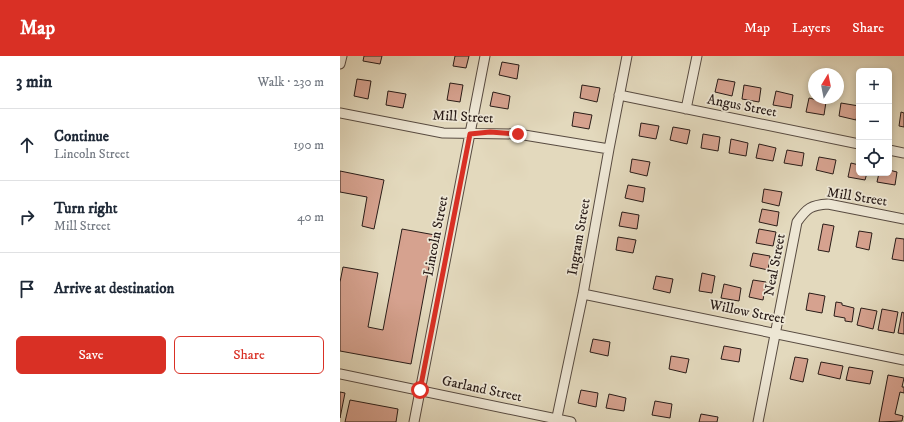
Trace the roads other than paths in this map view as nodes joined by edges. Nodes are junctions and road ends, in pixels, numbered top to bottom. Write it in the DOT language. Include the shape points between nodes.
graph roads {
  1 [pos="342,56"];
  2 [pos="485,56"];
  3 [pos="628,56"];
  4 [pos="697,56"];
  5 [pos="340,64"];
  6 [pos="619,96"];
  7 [pos="686,109"];
  8 [pos="340,113"];
  9 [pos="470,134"];
  10 [pos="856,143"];
  11 [pos="609,149"];
  12 [pos="892,151"];
  13 [pos="904,153"];
  14 [pos="806,210"];
  15 [pos="904,219"];
  16 [pos="583,294"];
  17 [pos="776,332"];
  18 [pos="904,360"];
  19 [pos="340,374"];
  20 [pos="420,390"];
  21 [pos="557,420"];
  22 [pos="414,422"];
  23 [pos="571,422"];
  24 [pos="758,422"];
  1 -- 5 [label="street"];
  2 -- 9 [label="street, Lincoln Street"];
  3 -- 6 [label="street, Ingram Street"];
  4 -- 7 [label="street"];
  6 -- 7 [label="street, Angus Street"];
  6 -- 11 [label="street, Ingram Street"];
  7 -- 10 [label="street, Angus Street"];
  8 -- 9 [label="street, Mill Street" via="443,132"];
  9 -- 11 [label="street, Mill Street" via="518,134"];
  9 -- 20 [label="street, Lincoln Street"];
  11 -- 16 [label="street, Ingram Street"];
  12 -- 13 [label="street"];
  14 -- 15 [label="street, Mill Street" via="828,204"];
  14 -- 17 [label="street, Neal Street" via="797,222"];
  16 -- 17 [label="street, Willow Street"];
  16 -- 21 [label="street, Ingram Street"];
  17 -- 18 [label="street, Willow Street"];
  17 -- 24 [label="street, Neal Street"];
  19 -- 20 [label="street, Garland Street"];
  20 -- 21 [label="street, Garland Street"];
  20 -- 22 [label="street, Lincoln Street"];
  21 -- 23 [label="street, Garland Street"];
}
